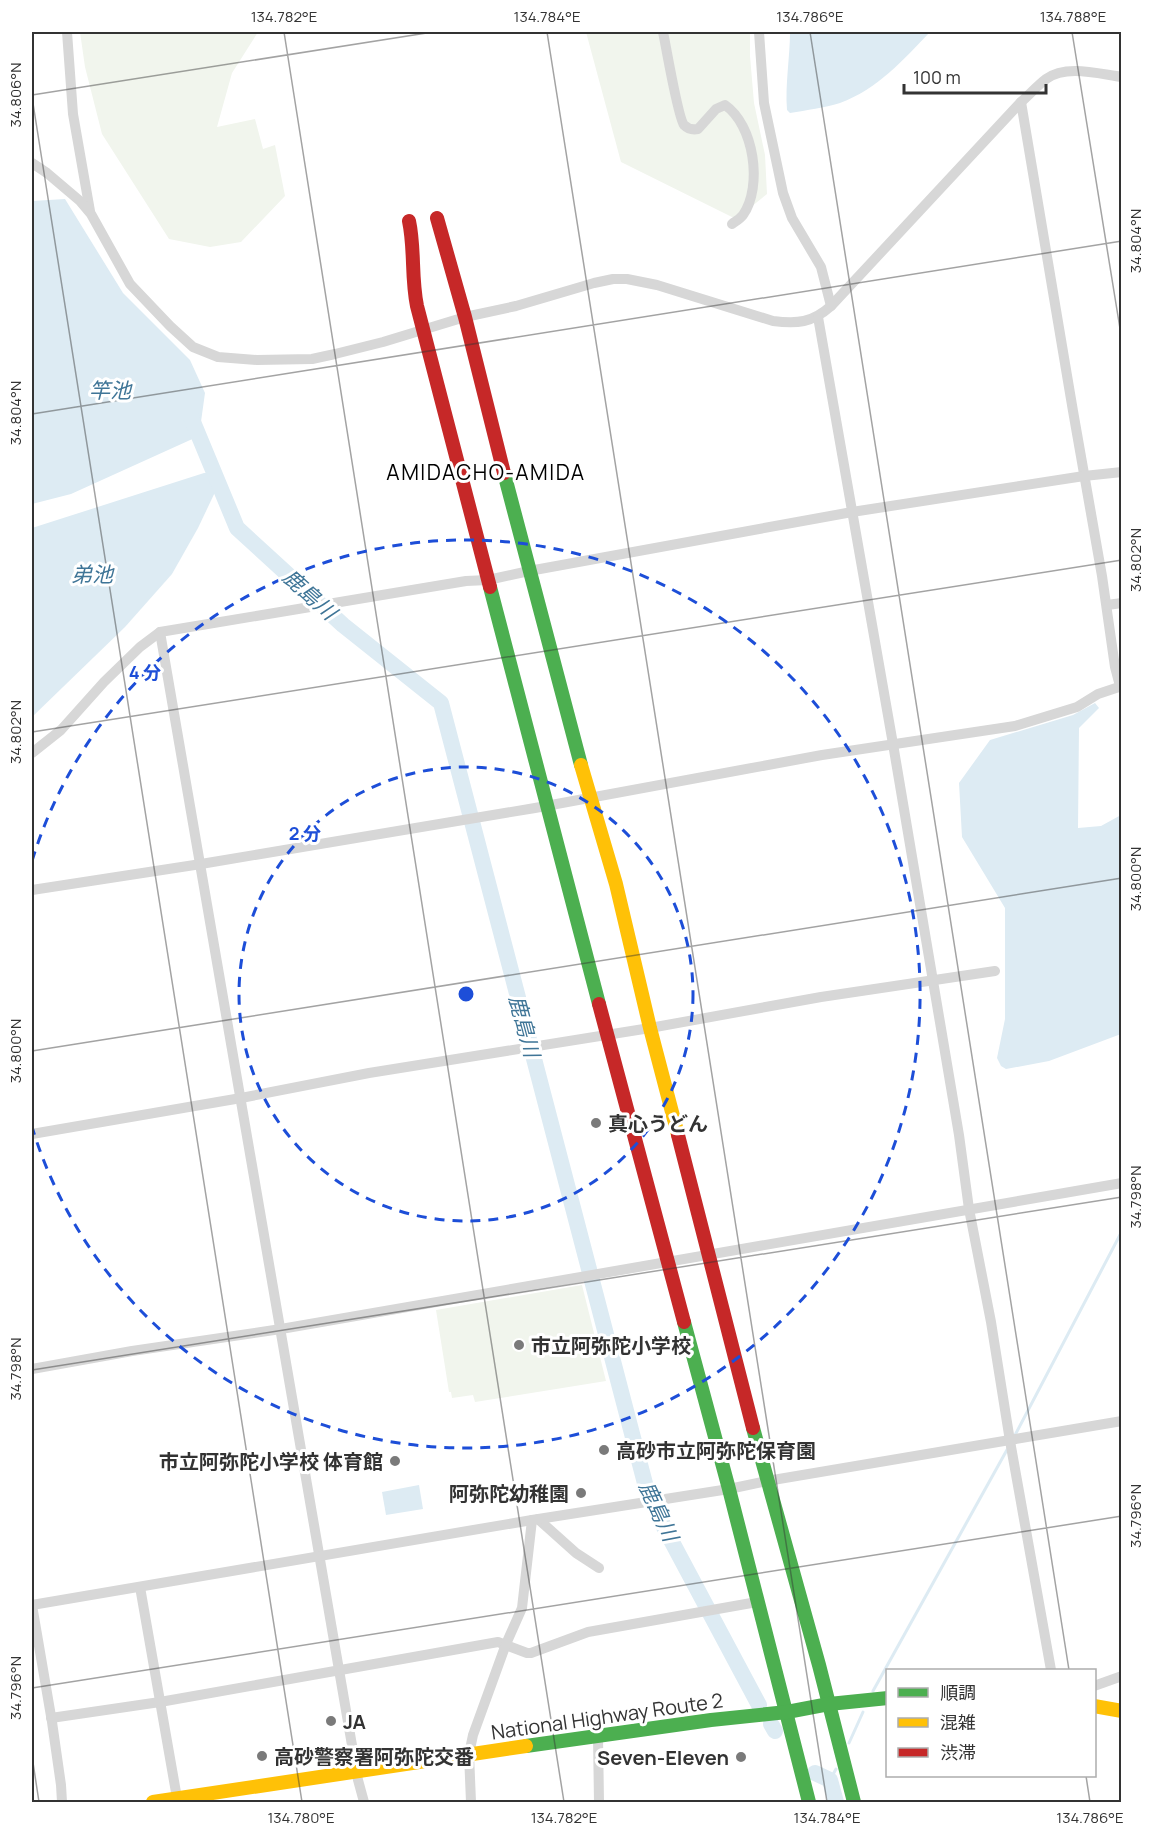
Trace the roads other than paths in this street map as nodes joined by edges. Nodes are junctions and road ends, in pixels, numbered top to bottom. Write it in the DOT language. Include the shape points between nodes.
graph roads {
  1 [pos="67,32"];
  2 [pos="663,32"];
  3 [pos="759,32"];
  4 [pos="1122,77"];
  5 [pos="1021,102"];
  6 [pos="32,163"];
  7 [pos="91,214"];
  8 [pos="437,218"];
  9 [pos="409,221"];
  10 [pos="732,224"];
  11 [pos="831,306"];
  12 [pos="465,317"];
  13 [pos="818,317"];
  14 [pos="423,329"];
  15 [pos="1122,472"];
  16 [pos="1084,476"];
  17 [pos="852,512"];
  18 [pos="529,571"];
  19 [pos="488,580"];
  20 [pos="1122,603"];
  21 [pos="1107,605"];
  22 [pos="160,632"];
  23 [pos="1121,686"];
  24 [pos="893,744"];
  25 [pos="32,753"];
  26 [pos="590,799"];
  27 [pos="547,806"];
  28 [pos="201,864"];
  29 [pos="32,890"];
  30 [pos="995,970"];
  31 [pos="933,980"];
  32 [pos="650,1028"];
  33 [pos="607,1034"];
  34 [pos="241,1098"];
  35 [pos="32,1134"];
  36 [pos="1122,1184"];
  37 [pos="969,1209"];
  38 [pos="709,1254"];
  39 [pos="667,1262"];
  40 [pos="281,1329"];
  41 [pos="32,1369"];
  42 [pos="1122,1421"];
  43 [pos="1010,1441"];
  44 [pos="767,1481"];
  45 [pos="729,1489"];
  46 [pos="535,1520"];
  47 [pos="319,1557"];
  48 [pos="599,1568"];
  49 [pos="140,1587"];
  50 [pos="757,1602"];
  51 [pos="32,1605"];
  52 [pos="506,1644"];
  53 [pos="1051,1669"];
  54 [pos="339,1671"];
  55 [pos="1122,1676"];
  56 [pos="1096,1686"];
  57 [pos="886,1698"];
  58 [pos="160,1702"];
  59 [pos="829,1704"];
  60 [pos="1096,1706"];
  61 [pos="1122,1711"];
  62 [pos="787,1712"];
  63 [pos="51,1718"];
  64 [pos="598,1737"];
  65 [pos="469,1754"];
  66 [pos="357,1772"];
  67 [pos="206,1798"];
  68 [pos="172,1800"];
  69 [pos="62,1803"];
  70 [pos="153,1803"];
  71 [pos="364,1803"];
  72 [pos="471,1803"];
  73 [pos="599,1803"];
  74 [pos="809,1803"];
  75 [pos="854,1803"];
  1 -- 7 [label="street" via="73,114"];
  2 -- 10 [label="street" via="684,125 698,129 725,105 734,111 749,138 751,200 742,217"];
  3 -- 11 [label="street" via="764,103 783,193 792,218 821,267"];
  4 -- 5 [label="street" via="1055,74"];
  5 -- 11 [label="street"];
  5 -- 16 [label="street"];
  6 -- 7 [label="street" via="75,196"];
  7 -- 14 [label="street" via="130,284 170,327 202,352 236,360 312,359"];
  8 -- 12 [label="main road"];
  9 -- 14 [label="main road" via="413,282"];
  11 -- 13 [label="street"];
  12 -- 13 [label="street" via="594,283 627,279 773,321 787,323"];
  12 -- 14 [label="street"];
  12 -- 18 [label="main road"];
  13 -- 17 [label="street"];
  14 -- 19 [label="main road"];
  15 -- 16 [label="street"];
  16 -- 17 [label="street"];
  16 -- 21 [label="street"];
  17 -- 18 [label="street"];
  17 -- 24 [label="street"];
  18 -- 19 [label="street"];
  18 -- 26 [label="main road"];
  19 -- 22 [label="street"];
  19 -- 27 [label="main road"];
  20 -- 21 [label="street"];
  21 -- 23 [label="street"];
  22 -- 25 [label="street" via="104,682 61,730"];
  22 -- 28 [label="street"];
  23 -- 24 [label="street" via="1077,707 1015,726"];
  24 -- 26 [label="street"];
  24 -- 31 [label="street"];
  26 -- 27 [label="street"];
  26 -- 32 [label="main road" via="616,884"];
  27 -- 28 [label="street"];
  27 -- 33 [label="main road"];
  28 -- 29 [label="street"];
  28 -- 34 [label="street"];
  30 -- 31 [label="street"];
  31 -- 32 [label="street"];
  31 -- 37 [label="street"];
  32 -- 33 [label="street"];
  32 -- 38 [label="main road"];
  33 -- 34 [label="street"];
  33 -- 39 [label="main road"];
  34 -- 35 [label="street"];
  34 -- 40 [label="street"];
  36 -- 37 [label="street"];
  37 -- 38 [label="street"];
  37 -- 43 [label="street"];
  38 -- 39 [label="street"];
  38 -- 44 [label="main road"];
  39 -- 40 [label="street"];
  39 -- 45 [label="main road"];
  40 -- 41 [label="street"];
  40 -- 47 [label="street"];
  42 -- 43 [label="street"];
  43 -- 44 [label="street"];
  43 -- 53 [label="street"];
  44 -- 45 [label="street"];
  44 -- 59 [label="main road"];
  45 -- 46 [label="street"];
  45 -- 50 [label="main road"];
  46 -- 47 [label="street"];
  46 -- 48 [label="street"];
  46 -- 52 [label="street" via="522,1608"];
  47 -- 49 [label="street"];
  47 -- 54 [label="street"];
  49 -- 51 [label="street"];
  49 -- 58 [label="street"];
  50 -- 52 [label="street" via="588,1632 531,1653"];
  50 -- 62 [label="main road"];
  51 -- 63 [label="street"];
  52 -- 54 [label="street" via="498,1642"];
  52 -- 65 [label="street"];
  54 -- 58 [label="street"];
  54 -- 66 [label="street"];
  55 -- 56 [label="street"];
  57 -- 59 [label="main road, National Highway Route 2"];
  58 -- 63 [label="street"];
  58 -- 68 [label="street"];
  59 -- 62 [label="main road, National Highway Route 2"];
  59 -- 75 [label="main road"];
  60 -- 61 [label="main road"];
  62 -- 64 [label="main road, National Highway Route 2"];
  62 -- 74 [label="main road"];
  63 -- 69 [label="street"];
  64 -- 65 [label="main road, National Highway Route 2"];
  64 -- 73 [label="street"];
  65 -- 66 [label="main road, National Highway Route 2"];
  65 -- 72 [label="street"];
  66 -- 67 [label="main road, National Highway Route 2"];
  66 -- 71 [label="street"];
  67 -- 68 [label="main road, National Highway Route 2"];
  68 -- 70 [label="main road, National Highway Route 2"];
}
